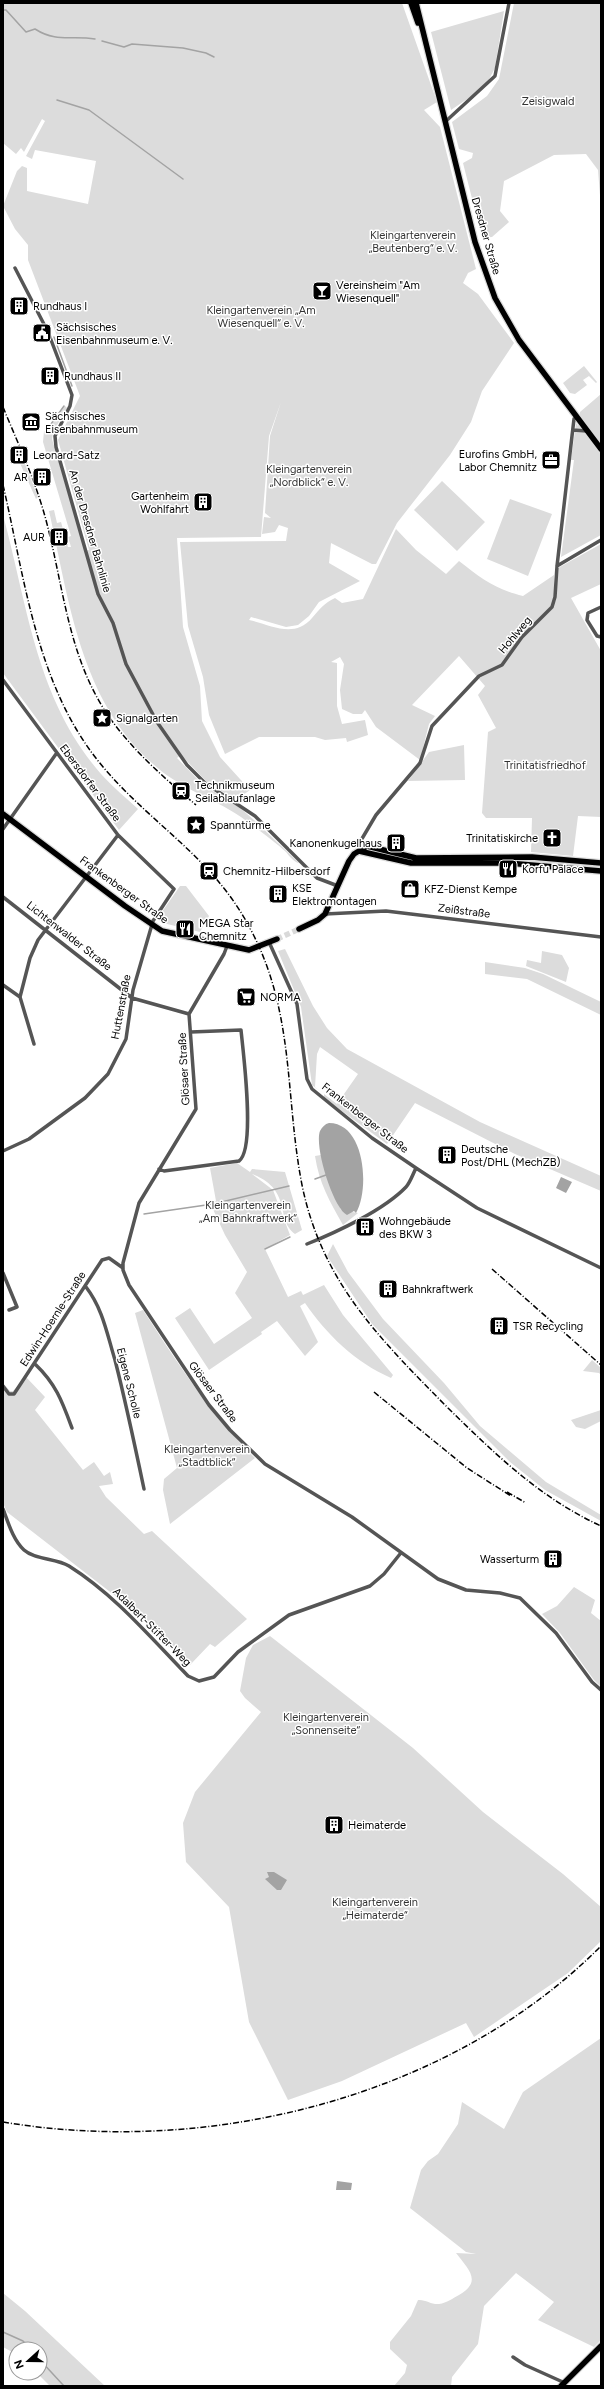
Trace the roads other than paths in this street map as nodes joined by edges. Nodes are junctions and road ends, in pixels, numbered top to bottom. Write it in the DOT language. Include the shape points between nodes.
graph roads {
  1 [pos="411,3"];
  2 [pos="416,3"];
  3 [pos="509,3"];
  4 [pos="425,42"];
  5 [pos="445,122"];
  6 [pos="15,268"];
  7 [pos="577,417"];
  8 [pos="573,430"];
  9 [pos="587,431"];
  10 [pos="601,449"];
  11 [pos="601,540"];
  12 [pos="557,566"];
  13 [pos="601,607"];
  14 [pos="601,637"];
  15 [pos="3,680"];
  16 [pos="56,754"];
  17 [pos="3,814"];
  18 [pos="10,818"];
  19 [pos="3,829"];
  20 [pos="118,835"];
  21 [pos="359,851"];
  22 [pos="601,863"];
  23 [pos="601,871"];
  24 [pos="86,876"];
  25 [pos="338,886"];
  26 [pos="174,889"];
  27 [pos="3,897"];
  28 [pos="325,914"];
  29 [pos="152,925"];
  30 [pos="46,929"];
  31 [pos="299,929"];
  32 [pos="601,937"];
  33 [pos="277,939"];
  34 [pos="269,942"];
  35 [pos="227,946"];
  36 [pos="3,985"];
  37 [pos="20,997"];
  38 [pos="132,998"];
  39 [pos="189,1014"];
  40 [pos="191,1032"];
  41 [pos="34,1044"];
  42 [pos="3,1151"];
  43 [pos="416,1168"];
  44 [pos="159,1169"];
  45 [pos="307,1244"];
  46 [pos="123,1268"];
  47 [pos="601,1268"];
  48 [pos="3,1273"];
  49 [pos="86,1286"];
  50 [pos="9,1310"];
  51 [pos="35,1364"];
  52 [pos="3,1386"];
  53 [pos="72,1428"];
  54 [pos="144,1489"];
  55 [pos="3,1509"];
  56 [pos="400,1554"];
  57 [pos="601,1690"];
  58 [pos="601,2346"];
  59 [pos="513,2357"];
  60 [pos="563,2384"];
  1 -- 4 [label="main road"];
  2 -- 4 [label="main road"];
  3 -- 5 [label="street" via="495,76"];
  4 -- 5 [label="main road, Dresdner Straße"];
  5 -- 7 [label="main road, Dresdner Straße" via="475,242 495,298 519,340"];
  6 -- 25 [label="street, An der Dresdner Bahnlinie" via="48,332 71,390 70,406 55,436 56,447 98,594 113,623 126,664 147,706 171,745 196,776 255,816 318,878"];
  7 -- 8 [label="street, Hohlweg" via="574,418"];
  7 -- 9 [label="main road, Dresdner Straße"];
  8 -- 9 [label="street"];
  8 -- 12 [label="street, Hohlweg"];
  9 -- 10 [label="main road, Dresdner Straße"];
  11 -- 12 [label="street"];
  12 -- 21 [label="street, Hohlweg" via="552,608 522,637 502,665 479,676 432,726 420,762 376,815 360,842"];
  13 -- 14 [label="street" via="588,613 588,620 597,636"];
  15 -- 16 [label="street, Ebersdorfer Straße"];
  16 -- 18 [label="street"];
  16 -- 20 [label="street, Ebersdorfer Straße"];
  17 -- 18 [label="main road, Frankenberger Straße"];
  18 -- 19 [label="street"];
  18 -- 24 [label="main road, Frankenberger Straße"];
  20 -- 24 [label="street"];
  20 -- 26 [label="street, Ebersdorfer Straße"];
  21 -- 22 [label="main road" via="370,846 416,858 536,857"];
  21 -- 23 [label="main road" via="411,863 507,863"];
  21 -- 25 [label="main road" via="349,861"];
  24 -- 29 [label="main road, Frankenberger Straße"];
  24 -- 30 [label="street"];
  25 -- 28 [label="main road"];
  26 -- 29 [label="street, Huttenstraße"];
  27 -- 30 [label="street, Lichtenwalder Straße"];
  28 -- 31 [label="main road"];
  28 -- 32 [label="street, Zeißstraße" via="386,911"];
  29 -- 35 [label="main road, Frankenberger Straße" via="165,932"];
  29 -- 38 [label="street, Huttenstraße"];
  30 -- 37 [label="street" via="32,952"];
  30 -- 38 [label="street, Lichtenwalder Straße"];
  33 -- 34 [label="main road, Frankenberger Straße"];
  34 -- 35 [label="main road, Frankenberger Straße" via="250,950"];
  34 -- 43 [label="street, Frankenberger Straße" via="297,1004 307,1079 312,1089 372,1138"];
  35 -- 39 [label="street"];
  36 -- 37 [label="street"];
  37 -- 41 [label="street"];
  38 -- 39 [label="street, Lichtenwalder Straße"];
  38 -- 42 [label="street, Huttenstraße" via="123,1046 102,1082 85,1098 24,1143"];
  39 -- 40 [label="street, Glösaer Straße"];
  40 -- 44 [label="street, Glösaer Straße" via="196,1109"];
  40 -- 44 [label="street" via="241,1030 248,1112 245,1149 239,1161 164,1171"];
  43 -- 45 [label="street" via="407,1186 393,1197 342,1229"];
  43 -- 47 [label="street, Frankenberger Straße" via="477,1208"];
  44 -- 46 [label="street, Glösaer Straße" via="139,1203"];
  46 -- 49 [label="street, Edwin-Hoernle-Straße" via="106,1258"];
  46 -- 56 [label="street, Glösaer Straße" via="135,1296 219,1418 277,1473 352,1517"];
  48 -- 50 [label="street" via="16,1307"];
  49 -- 51 [label="street, Edwin-Hoernle-Straße"];
  49 -- 54 [label="street, Eigene Scholle" via="103,1316 128,1410"];
  51 -- 52 [label="street, Edwin-Hoernle-Straße" via="14,1394 9,1394"];
  51 -- 53 [label="street" via="59,1393"];
  55 -- 56 [label="street, Adalbert-Stifter-Weg" via="14,1537 24,1550 63,1563 76,1571 127,1613 188,1676 199,1681 214,1677 238,1652 289,1615 370,1586 384,1574"];
  56 -- 57 [label="street, Glösaer Straße" via="455,1587 520,1598 556,1633 592,1682"];
  58 -- 60 [label="main road"];
  59 -- 60 [label="street"];
}
